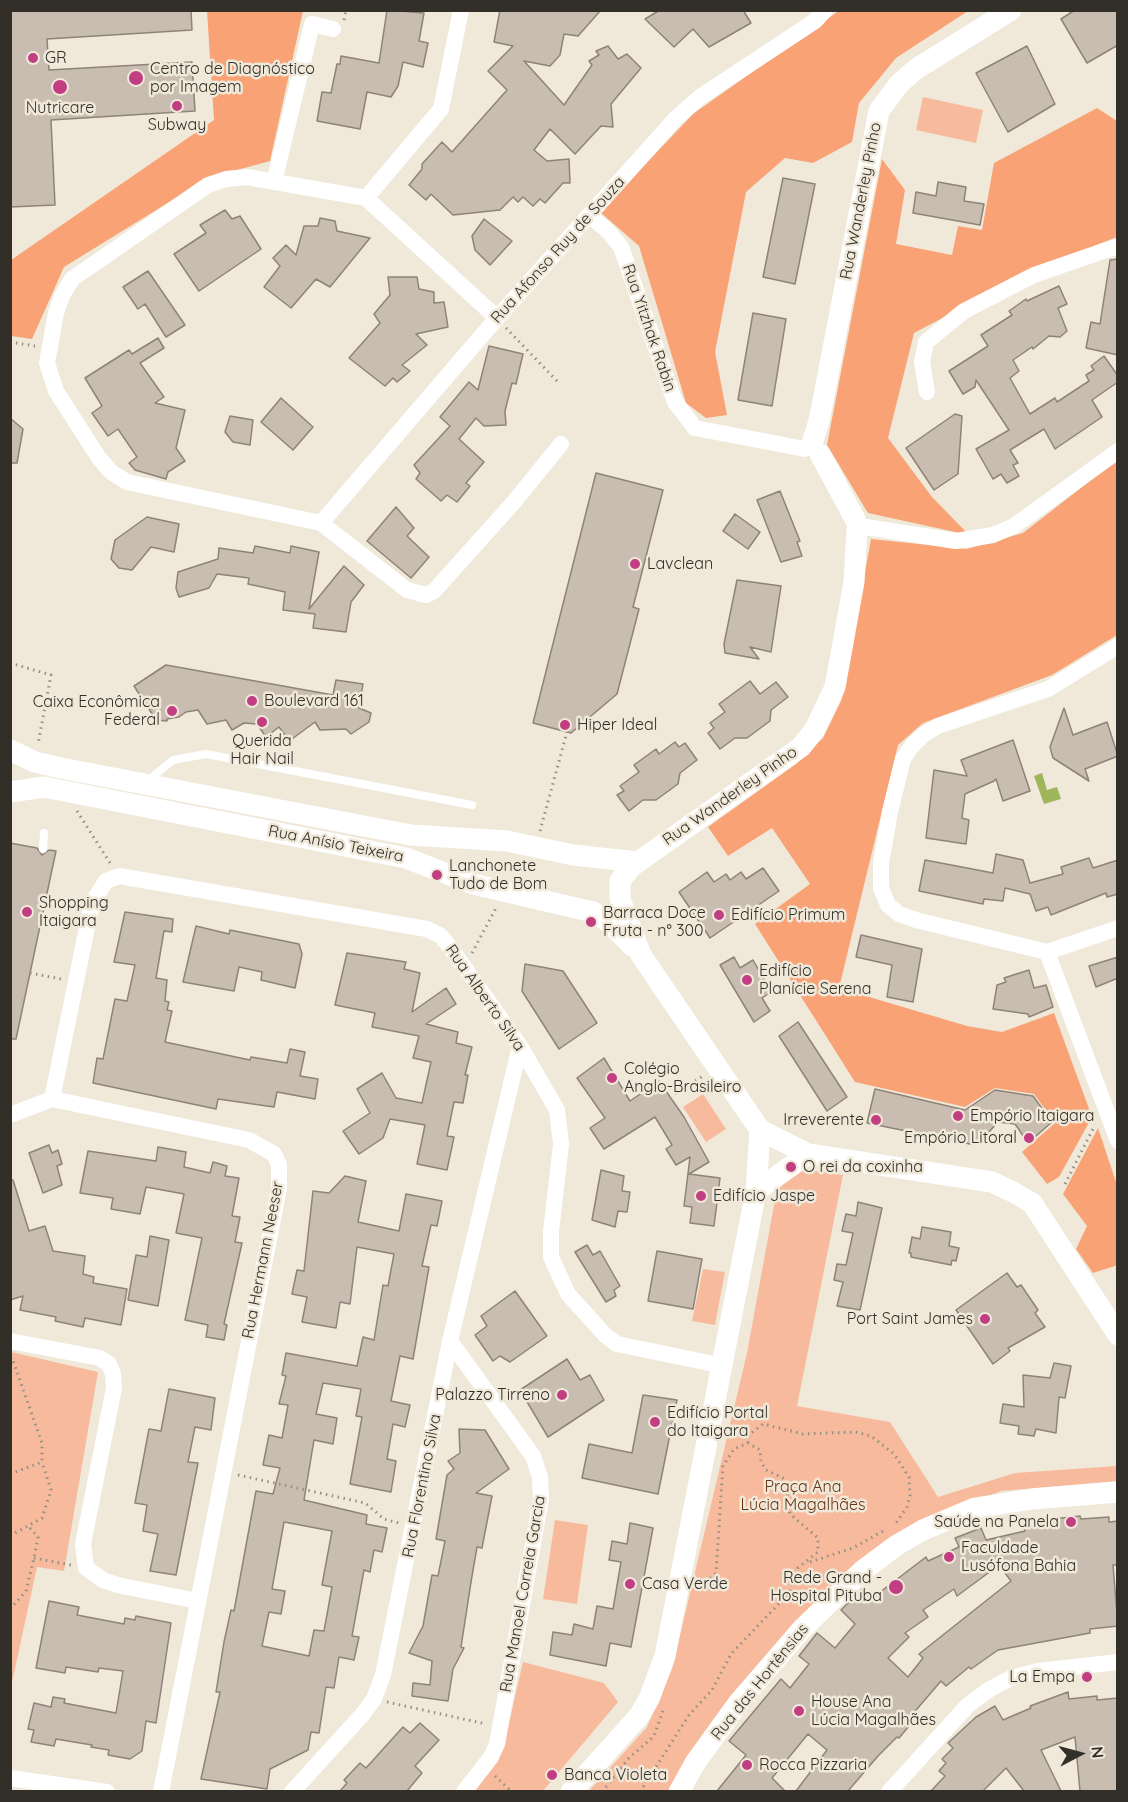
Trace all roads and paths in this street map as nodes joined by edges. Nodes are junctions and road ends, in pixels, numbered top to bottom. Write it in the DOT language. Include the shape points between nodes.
graph roads {
  1 [pos="461,10"];
  2 [pos="825,10"];
  3 [pos="1011,10"];
  4 [pos="333,29"];
  5 [pos="274,182"];
  6 [pos="366,198"];
  7 [pos="589,214"];
  8 [pos="1118,246"];
  9 [pos="497,318"];
  10 [pos="10,342"];
  11 [pos="48,349"];
  12 [pos="557,381"];
  13 [pos="927,392"];
  14 [pos="561,444"];
  15 [pos="812,447"];
  16 [pos="1118,451"];
  17 [pos="321,523"];
  18 [pos="861,525"];
  19 [pos="1118,646"];
  20 [pos="10,663"];
  21 [pos="567,732"];
  22 [pos="10,750"];
  23 [pos="35,762"];
  24 [pos="144,784"];
  25 [pos="10,792"];
  26 [pos="71,792"];
  27 [pos="472,805"];
  28 [pos="44,833"];
  29 [pos="455,839"];
  30 [pos="536,847"];
  31 [pos="43,849"];
  32 [pos="600,859"];
  33 [pos="638,862"];
  34 [pos="448,875"];
  35 [pos="119,876"];
  36 [pos="618,889"];
  37 [pos="505,891"];
  38 [pos="593,912"];
  39 [pos="1118,928"];
  40 [pos="1047,952"];
  41 [pos="641,955"];
  42 [pos="465,968"];
  43 [pos="30,973"];
  44 [pos="76,982"];
  45 [pos="520,1046"];
  46 [pos="717,1067"];
  47 [pos="675,1094"];
  48 [pos="52,1099"];
  49 [pos="1105,1105"];
  50 [pos="10,1115"];
  51 [pos="760,1130"];
  52 [pos="1118,1141"];
  53 [pos="808,1154"];
  54 [pos="1065,1184"];
  55 [pos="756,1191"];
  56 [pos="1118,1335"];
  57 [pos="10,1341"];
  58 [pos="450,1341"];
  59 [pos="10,1353"];
  60 [pos="724,1366"];
  61 [pos="748,1443"];
  62 [pos="42,1462"];
  63 [pos="10,1474"];
  64 [pos="240,1476"];
  65 [pos="1118,1492"];
  66 [pos="28,1526"];
  67 [pos="414,1526"];
  68 [pos="10,1536"];
  69 [pos="34,1558"];
  70 [pos="808,1562"];
  71 [pos="86,1568"];
  72 [pos="692,1596"];
  73 [pos="198,1601"];
  74 [pos="10,1609"];
  75 [pos="1118,1662"];
  76 [pos="374,1700"];
  77 [pos="664,1708"];
  78 [pos="500,1727"];
  79 [pos="485,1767"];
  80 [pos="10,1778"];
  81 [pos="107,1791"];
  82 [pos="161,1791"];
  83 [pos="292,1791"];
  84 [pos="464,1791"];
  85 [pos="512,1791"];
  86 [pos="571,1791"];
  87 [pos="602,1791"];
  88 [pos="640,1791"];
  89 [pos="679,1791"];
  90 [pos="889,1791"];
  1 -- 6 [label="street" via="441,109"];
  2 -- 7 [label="street, Rua Afonso Ruy de Souza" via="815,21 700,97"];
  3 -- 15 [label="street, Rua Wanderley Pinho" via="916,69 879,111"];
  4 -- 5 [label="street" via="312,24"];
  5 -- 6 [label="street"];
  5 -- 11 [label="street" via="247,177 208,185 86,267 72,279 62,296"];
  6 -- 9 [label="street"];
  7 -- 9 [label="street, Rua Afonso Ruy de Souza"];
  7 -- 15 [label="street, Rua Yitzhak Rabin" via="621,247 672,395 695,428"];
  8 -- 13 [label="street" via="1034,275 964,311 926,342 922,362"];
  9 -- 12 [label="path"];
  9 -- 17 [label="street, Rua Afonso Ruy de Souza"];
  10 -- 11 [label="path"];
  11 -- 17 [label="street" via="47,363 56,391 111,472 127,482"];
  14 -- 17 [label="street" via="466,556 426,595 407,591"];
  15 -- 18 [label="street"];
  16 -- 18 [label="street" via="1014,526 993,534 956,541"];
  18 -- 33 [label="street, Rua Wanderley Pinho" via="835,687 815,729 801,747"];
  19 -- 40 [label="street" via="1048,689 938,726 923,735 903,759 890,812 881,862 881,888 888,905 916,920"];
  20 -- 23 [label="path" via="51,675"];
  21 -- 30 [label="path"];
  22 -- 23 [label="street, Rua Anísio Teixeira"];
  23 -- 24 [label="street, Rua Anísio Teixeira"];
  24 -- 27 [label="lane" via="173,760 206,754"];
  24 -- 29 [label="street, Rua Anísio Teixeira" via="411,835"];
  25 -- 26 [label="street, Rua Anísio Teixeira" via="44,787"];
  26 -- 34 [label="street, Rua Anísio Teixeira" via="406,858"];
  26 -- 35 [label="path" via="75,807"];
  28 -- 31 [label="lane"];
  29 -- 30 [label="street, Rua Anísio Teixeira" via="489,839"];
  29 -- 34 [label="street" via="442,852 443,868"];
  30 -- 32 [label="street, Rua Anísio Teixeira"];
  32 -- 33 [label="street, Rua Anísio Teixeira"];
  32 -- 36 [label="street" via="615,875"];
  33 -- 36 [label="street, Rua Wanderley Pinho" via="623,875"];
  34 -- 37 [label="street, Rua Anísio Teixeira"];
  35 -- 42 [label="street, Rua Alberto Silva" via="427,929 441,936"];
  35 -- 44 [label="street" via="106,881 92,903"];
  36 -- 38 [label="street, Rua Wanderley Pinho" via="612,902"];
  36 -- 41 [label="street"];
  37 -- 38 [label="street, Rua Anísio Teixeira"];
  37 -- 42 [label="path"];
  38 -- 41 [label="street, Rua Anísio Teixeira" via="610,923"];
  39 -- 40 [label="street"];
  40 -- 49 [label="street"];
  41 -- 46 [label="street"];
  42 -- 45 [label="street, Rua Alberto Silva"];
  43 -- 44 [label="path"];
  44 -- 48 [label="street"];
  45 -- 58 [label="street, Rua Florentino Silva"];
  45 -- 60 [label="street, Rua Alberto Silva" via="557,1110 561,1126 551,1257 568,1294 617,1344"];
  46 -- 47 [label="path"];
  46 -- 51 [label="street"];
  48 -- 50 [label="street"];
  48 -- 73 [label="street, Rua Hermann Neeser" via="249,1140 274,1154 279,1165 279,1188"];
  49 -- 52 [label="street"];
  49 -- 54 [label="path"];
  51 -- 53 [label="street"];
  51 -- 55 [label="street"];
  53 -- 55 [label="street"];
  53 -- 56 [label="street" via="992,1182 1032,1203"];
  55 -- 60 [label="street"];
  57 -- 71 [label="street" via="100,1358 109,1364 113,1374 114,1388 83,1544"];
  58 -- 67 [label="street, Rua Florentino Silva"];
  58 -- 78 [label="street, Rua Manoel Correia Garcia" via="533,1456 540,1478 542,1499"];
  59 -- 62 [label="path" via="42,1443"];
  60 -- 86 [label="street" via="658,1678 639,1716"];
  61 -- 70 [label="path" via="760,1450 766,1470 785,1479 790,1514 818,1538 818,1552"];
  61 -- 70 [label="path" via="749,1435 764,1424 803,1434 855,1432 871,1436 894,1454 909,1477 908,1507 897,1522 833,1557"];
  61 -- 72 [label="path" via="734,1449 723,1466 716,1573"];
  62 -- 63 [label="path"];
  62 -- 66 [label="path" via="51,1490 42,1518"];
  64 -- 67 [label="path" via="365,1503 384,1519"];
  65 -- 89 [label="street, Rua das Hortênsias" via="975,1508 897,1545 862,1571 792,1641 739,1702"];
  66 -- 68 [label="path"];
  66 -- 69 [label="path" via="38,1538"];
  67 -- 76 [label="street, Rua Florentino Silva" via="383,1675"];
  69 -- 71 [label="path"];
  69 -- 74 [label="path" via="26,1591"];
  70 -- 88 [label="path" via="798,1568 789,1593 731,1654 712,1690 689,1715"];
  71 -- 73 [label="street" via="103,1581"];
  73 -- 82 [label="street, Rua Hermann Neeser"];
  75 -- 90 [label="street" via="1038,1671 990,1689 968,1704"];
  76 -- 78 [label="path"];
  76 -- 83 [label="street, Rua Florentino Silva"];
  77 -- 87 [label="path" via="654,1736 629,1758"];
  78 -- 79 [label="street, Rua Manoel Correia Garcia"];
  79 -- 84 [label="street, Rua Manoel Correia Garcia"];
  79 -- 85 [label="path"];
  80 -- 81 [label="street"];
}
